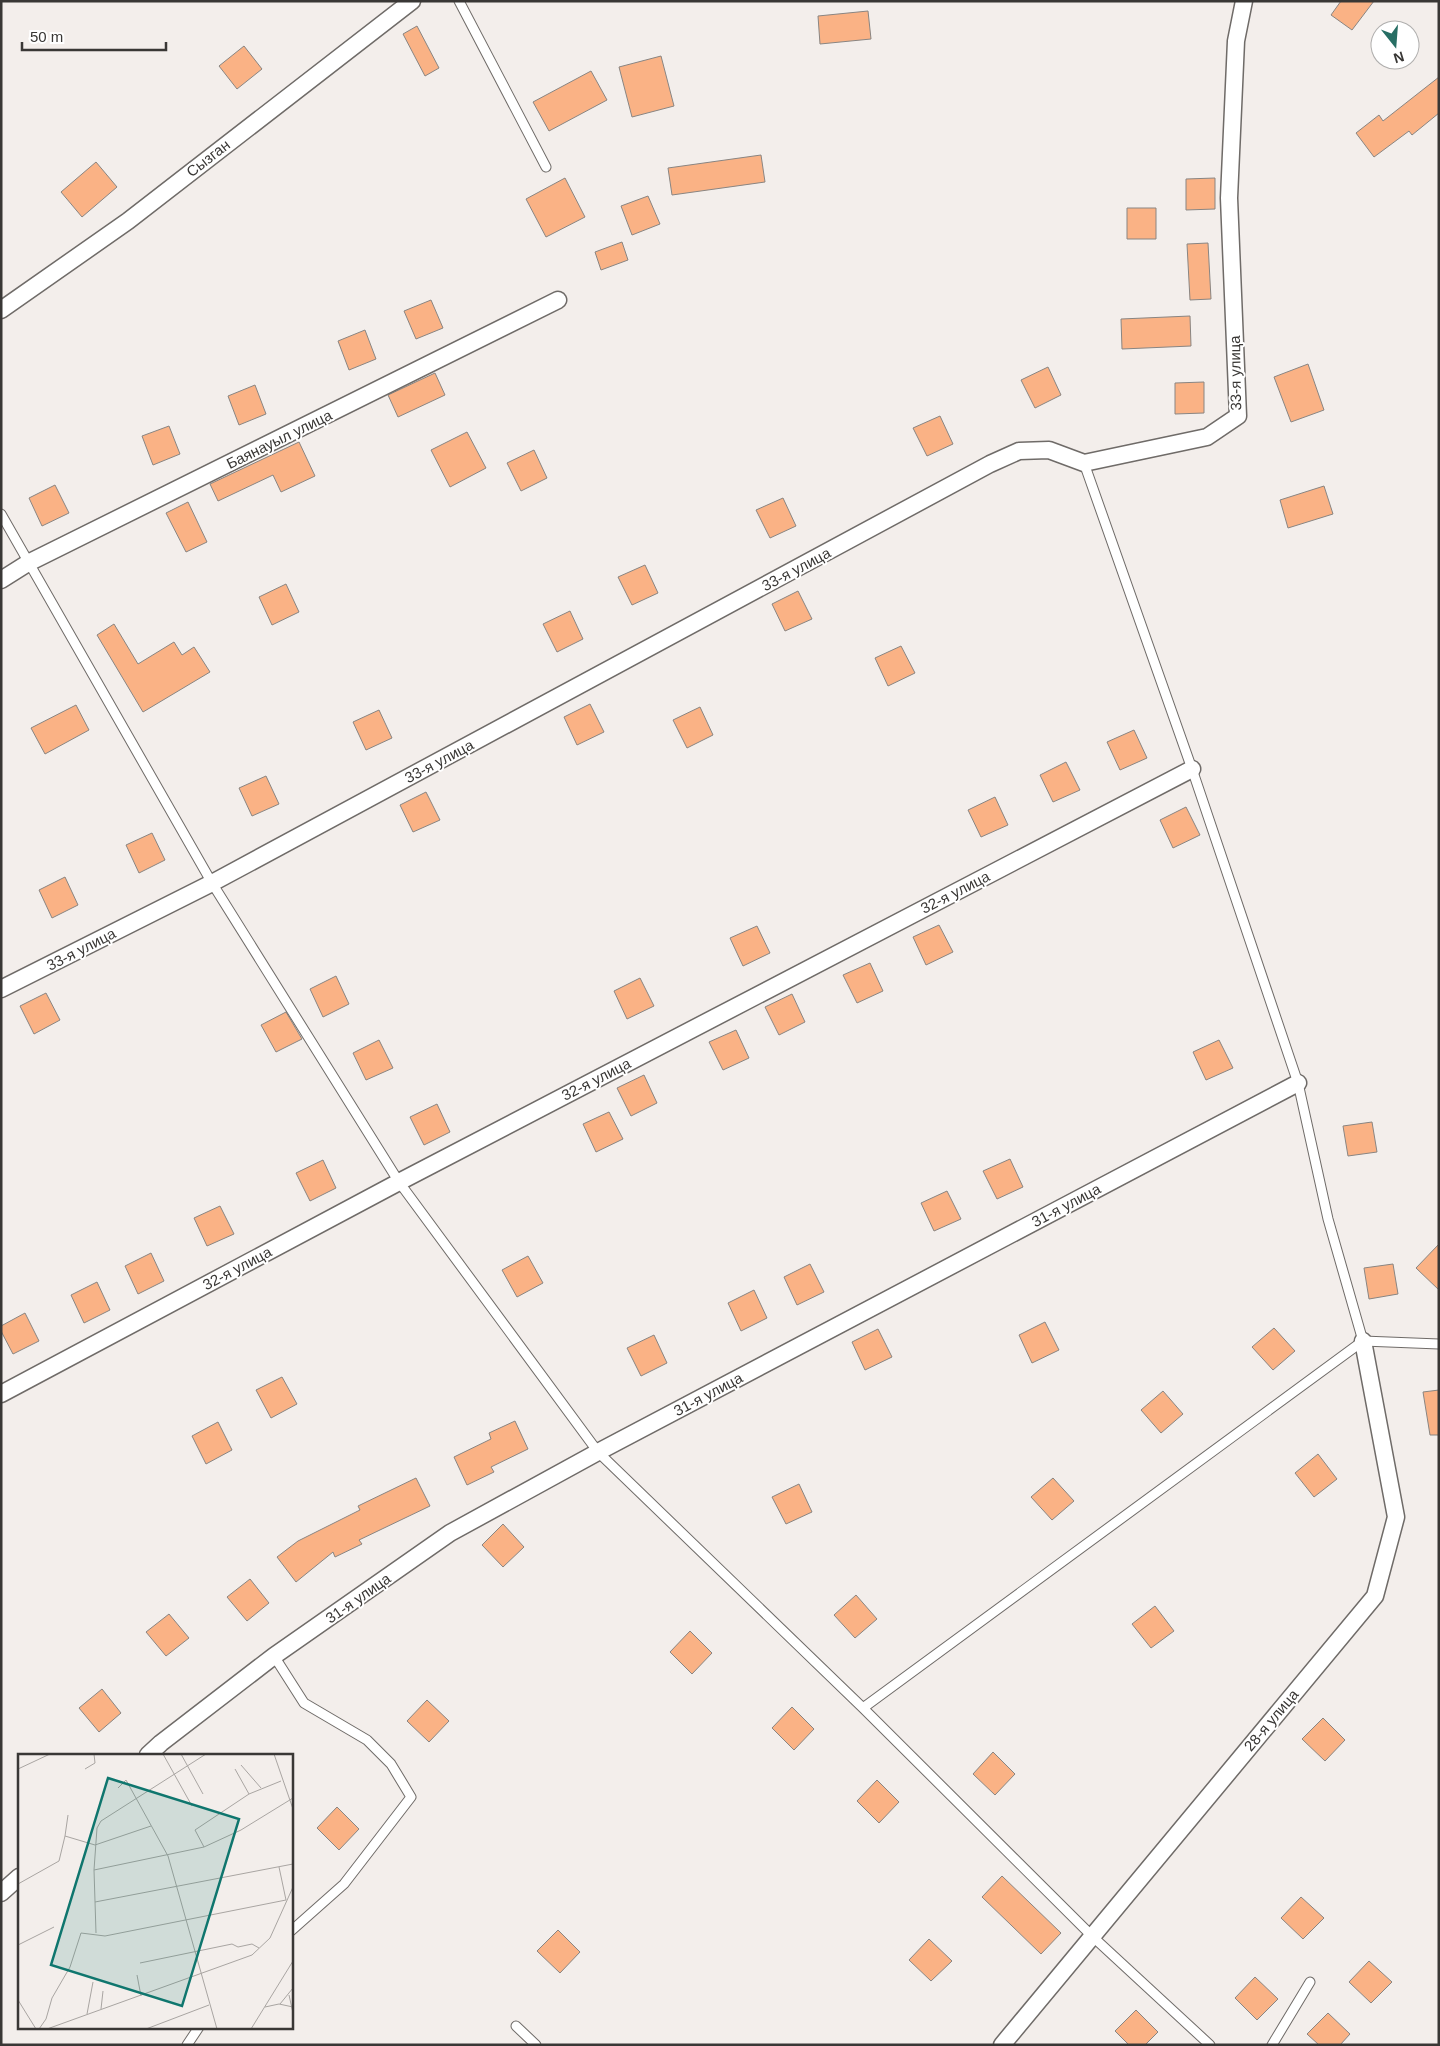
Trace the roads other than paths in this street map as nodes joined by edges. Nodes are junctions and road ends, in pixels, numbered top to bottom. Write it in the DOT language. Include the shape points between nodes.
graph roads {
  1 [pos="412,1"];
  2 [pos="459,1"];
  3 [pos="1244,1"];
  4 [pos="546,167"];
  5 [pos="558,300"];
  6 [pos="1,310"];
  7 [pos="1084,463"];
  8 [pos="1,514"];
  9 [pos="28,563"];
  10 [pos="1,580"];
  11 [pos="1192,769"];
  12 [pos="212,883"];
  13 [pos="1,989"];
  14 [pos="1298,1083"];
  15 [pos="399,1182"];
  16 [pos="1363,1341"];
  17 [pos="1439,1344"];
  18 [pos="1,1394"];
  19 [pos="598,1452"];
  20 [pos="274,1656"];
  21 [pos="863,1708"];
  22 [pos="149,1754"];
  23 [pos="18,1878"];
  24 [pos="1,1893"];
  25 [pos="292,1930"];
  26 [pos="1092,1936"];
  27 [pos="1310,1982"];
  28 [pos="516,2026"];
  29 [pos="198,2028"];
  30 [pos="187,2045"];
  31 [pos="536,2045"];
  32 [pos="1002,2045"];
  33 [pos="1210,2045"];
  34 [pos="1272,2045"];
  1 -- 6 [label="street, Сызган" via="136,215"];
  2 -- 4 [label="lane"];
  3 -- 7 [label="street, 33-я улица" via="1236,41 1230,198 1238,416 1207,437"];
  5 -- 9 [label="street, Баянауыл улица"];
  7 -- 11 [label="lane"];
  7 -- 12 [label="street, 33-я улица" via="1049,450 1019,452 990,464"];
  8 -- 9 [label="lane"];
  9 -- 10 [label="street, Баянауыл улица"];
  9 -- 12 [label="lane"];
  11 -- 14 [label="lane"];
  11 -- 15 [label="street, 32-я улица"];
  12 -- 13 [label="street, 33-я улица"];
  12 -- 15 [label="lane"];
  14 -- 16 [label="lane" via="1328,1219"];
  14 -- 19 [label="street, 31-я улица"];
  15 -- 18 [label="street, 32-я улица"];
  15 -- 19 [label="lane"];
  16 -- 17 [label="lane"];
  16 -- 21 [label="lane"];
  16 -- 26 [label="street, 28-я улица" via="1396,1517 1375,1596"];
  19 -- 20 [label="street, 31-я улица" via="450,1533"];
  19 -- 21 [label="lane"];
  20 -- 22 [label="street, 31-я улица"];
  20 -- 25 [label="lane" via="304,1703 367,1740 391,1764 411,1797 344,1884"];
  21 -- 26 [label="lane"];
  23 -- 24 [label="street"];
  26 -- 32 [label="street, 28-я улица"];
  26 -- 33 [label="lane"];
  27 -- 34 [label="lane"];
  28 -- 31 [label="lane"];
  29 -- 30 [label="lane"];
}
